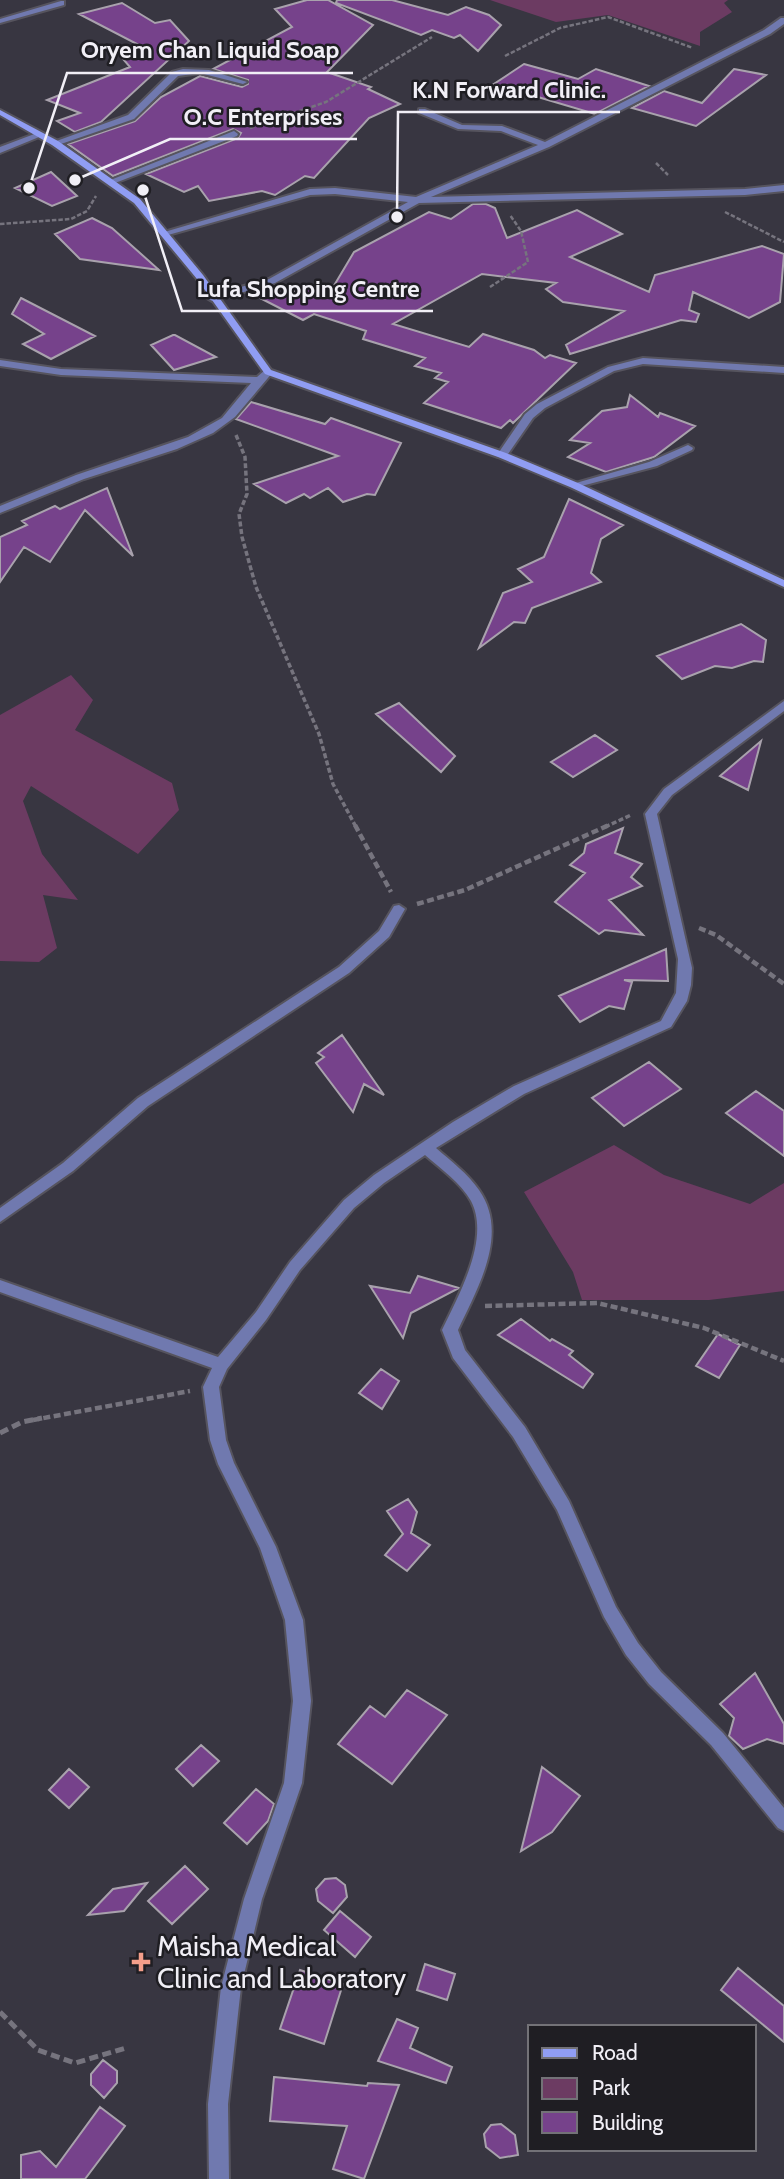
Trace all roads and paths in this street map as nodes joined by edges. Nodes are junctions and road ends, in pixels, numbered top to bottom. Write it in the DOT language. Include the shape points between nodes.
graph roads {
  1 [pos="61,3"];
  2 [pos="784,20"];
  3 [pos="0,21"];
  4 [pos="432,37"];
  5 [pos="505,56"];
  6 [pos="716,57"];
  7 [pos="243,82"];
  8 [pos="422,111"];
  9 [pos="0,112"];
  10 [pos="234,134"];
  11 [pos="40,135"];
  12 [pos="55,143"];
  13 [pos="546,145"];
  14 [pos="0,149"];
  15 [pos="112,181"];
  16 [pos="784,188"];
  17 [pos="491,198"];
  18 [pos="417,200"];
  19 [pos="0,225"];
  20 [pos="165,233"];
  21 [pos="490,287"];
  22 [pos="212,298"];
  23 [pos="0,363"];
  24 [pos="784,370"];
  25 [pos="268,372"];
  26 [pos="257,380"];
  27 [pos="229,418"];
  28 [pos="688,448"];
  29 [pos="502,455"];
  30 [pos="574,485"];
  31 [pos="0,510"];
  32 [pos="784,584"];
  33 [pos="784,705"];
  34 [pos="656,804"];
  35 [pos="399,909"];
  36 [pos="676,918"];
  37 [pos="784,984"];
  38 [pos="426,1148"];
  39 [pos="0,1216"];
  40 [pos="0,1286"];
  41 [pos="460,1307"];
  42 [pos="784,1361"];
  43 [pos="221,1365"];
  44 [pos="211,1387"];
  45 [pos="0,1433"];
  46 [pos="784,1822"];
  47 [pos="0,2012"];
  48 [pos="126,2048"];
  49 [pos="219,2179"];
  1 -- 3 [label="street"];
  2 -- 6 [label="street"];
  4 -- 10 [label="path" via="326,102"];
  5 -- 6 [label="path" via="560,28 608,17"];
  6 -- 13 [label="street"];
  7 -- 12 [label="street" via="183,71 131,117"];
  8 -- 13 [label="street" via="461,127 502,129"];
  9 -- 11 [label="street"];
  10 -- 15 [label="street"];
  11 -- 12 [label="street"];
  11 -- 14 [label="street"];
  12 -- 15 [label="street"];
  13 -- 18 [label="street"];
  15 -- 19 [label="path" via="82,215"];
  15 -- 20 [label="street"];
  16 -- 17 [label="street"];
  17 -- 18 [label="street"];
  17 -- 21 [label="path" via="521,231 528,262"];
  18 -- 20 [label="street" via="310,192"];
  18 -- 22 [label="street" via="272,281"];
  20 -- 22 [label="street"];
  22 -- 25 [label="street"];
  23 -- 26 [label="street" via="61,372"];
  24 -- 29 [label="street" via="643,361 620,366 541,406"];
  25 -- 26 [label="street"];
  25 -- 29 [label="street"];
  26 -- 27 [label="street"];
  27 -- 31 [label="street" via="176,446"];
  27 -- 35 [label="path" via="245,457 247,494 239,514 256,587 319,734 325,764"];
  28 -- 30 [label="street" via="653,464"];
  29 -- 30 [label="street"];
  30 -- 32 [label="street"];
  33 -- 34 [label="street"];
  34 -- 35 [label="path" via="465,890"];
  34 -- 36 [label="street" via="652,822"];
  35 -- 39 [label="street" via="384,934 344,970 144,1102 68,1167"];
  36 -- 37 [label="path" via="716,935"];
  36 -- 38 [label="street" via="688,982 666,1024 519,1090"];
  38 -- 41 [label="street" via="479,1202 481,1211 482,1244"];
  38 -- 43 [label="street" via="349,1204 295,1266"];
  40 -- 43 [label="street"];
  41 -- 42 [label="path" via="597,1303 704,1328"];
  41 -- 46 [label="street" via="450,1329 458,1353 519,1433 557,1495 610,1612 632,1649 717,1739"];
  43 -- 44 [label="street"];
  44 -- 45 [label="path" via="22,1422"];
  44 -- 49 [label="street" via="226,1464 268,1547 294,1620 302,1701 293,1783 253,1899 231,1987 218,2104"];
  47 -- 48 [label="path" via="38,2050 75,2063"];
}
